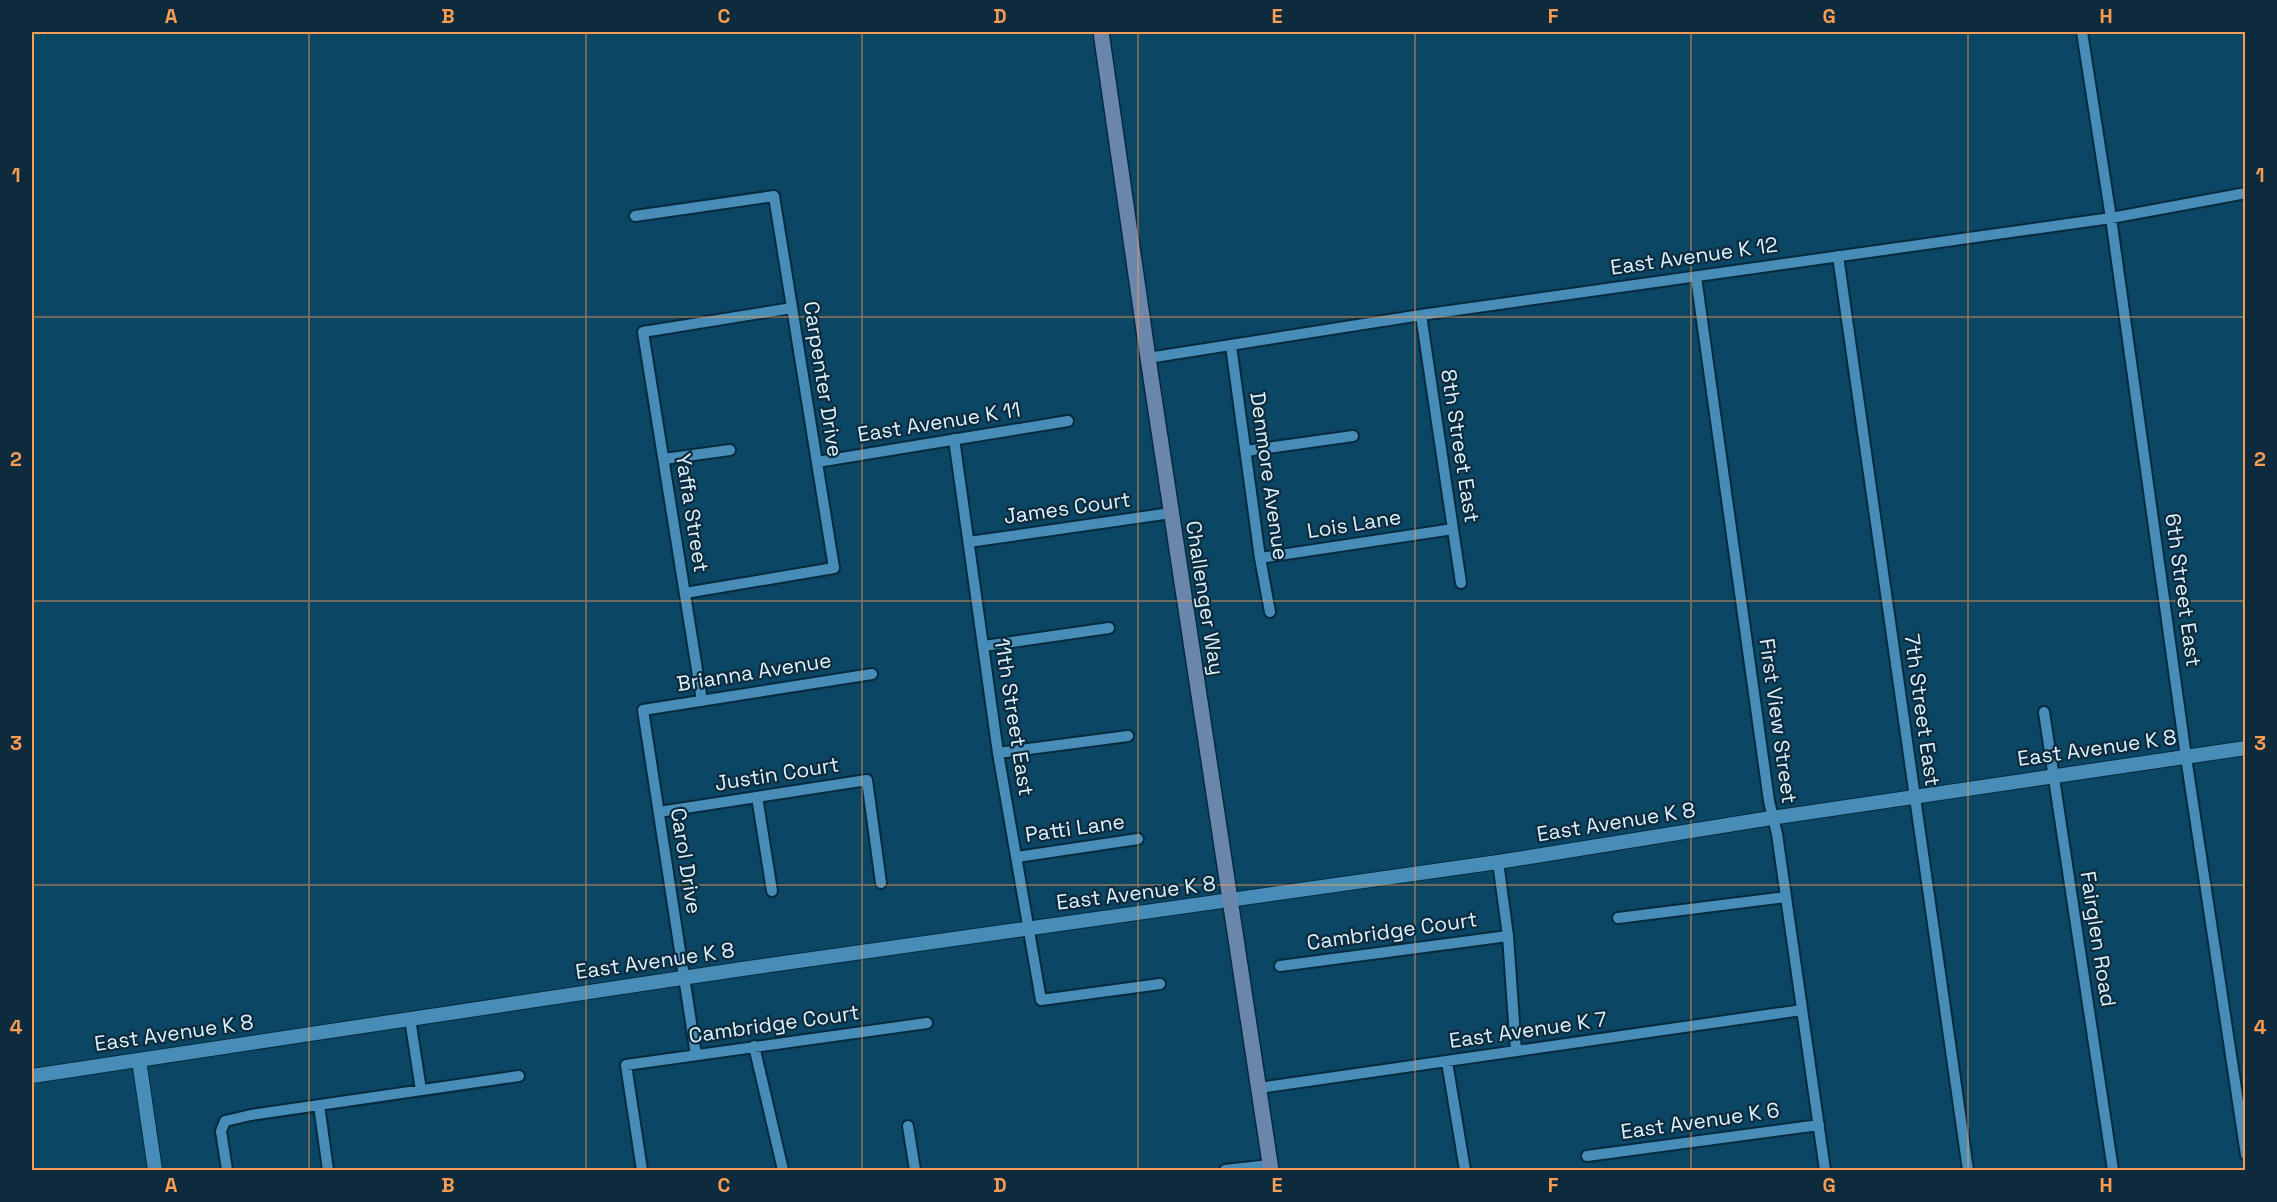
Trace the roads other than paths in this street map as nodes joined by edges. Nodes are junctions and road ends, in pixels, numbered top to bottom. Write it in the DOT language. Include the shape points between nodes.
graph roads {
  1 [pos="1101,32"];
  2 [pos="2082,32"];
  3 [pos="2245,195"];
  4 [pos="635,216"];
  5 [pos="2111,218"];
  6 [pos="1838,256"];
  7 [pos="1696,277"];
  8 [pos="792,308"];
  9 [pos="1421,315"];
  10 [pos="1231,346"];
  11 [pos="1148,358"];
  12 [pos="1068,421"];
  13 [pos="1353,436"];
  14 [pos="954,439"];
  15 [pos="730,450"];
  16 [pos="1246,451"];
  17 [pos="664,459"];
  18 [pos="817,462"];
  19 [pos="1171,513"];
  20 [pos="1453,529"];
  21 [pos="969,542"];
  22 [pos="1260,558"];
  23 [pos="1461,582"];
  24 [pos="685,593"];
  25 [pos="1270,612"];
  26 [pos="1109,628"];
  27 [pos="984,646"];
  28 [pos="872,674"];
  29 [pos="702,700"];
  30 [pos="643,710"];
  31 [pos="2044,712"];
  32 [pos="1128,736"];
  33 [pos="2246,748"];
  34 [pos="998,753"];
  35 [pos="2186,757"];
  36 [pos="2053,776"];
  37 [pos="1915,796"];
  38 [pos="757,797"];
  39 [pos="658,812"];
  40 [pos="1771,818"];
  41 [pos="1138,839"];
  42 [pos="1017,857"];
  43 [pos="1498,862"];
  44 [pos="881,883"];
  45 [pos="772,891"];
  46 [pos="1786,897"];
  47 [pos="1230,902"];
  48 [pos="1618,918"];
  49 [pos="1028,928"];
  50 [pos="1508,936"];
  51 [pos="1280,966"];
  52 [pos="685,978"];
  53 [pos="1160,984"];
  54 [pos="1802,1010"];
  55 [pos="410,1019"];
  56 [pos="927,1023"];
  57 [pos="754,1046"];
  58 [pos="1516,1051"];
  59 [pos="696,1055"];
  60 [pos="139,1060"];
  61 [pos="1447,1062"];
  62 [pos="32,1076"];
  63 [pos="519,1076"];
  64 [pos="1259,1088"];
  65 [pos="421,1090"];
  66 [pos="319,1105"];
  67 [pos="1819,1125"];
  68 [pos="908,1126"];
  69 [pos="2246,1155"];
  70 [pos="1587,1156"];
  71 [pos="1271,1167"];
  72 [pos="155,1170"];
  73 [pos="227,1170"];
  74 [pos="328,1170"];
  75 [pos="642,1170"];
  76 [pos="783,1170"];
  77 [pos="915,1170"];
  78 [pos="1225,1170"];
  79 [pos="1465,1170"];
  80 [pos="1825,1170"];
  81 [pos="1968,1170"];
  82 [pos="2113,1170"];
  1 -- 11 [label="main road, Challenger Way"];
  2 -- 5 [label="street, 6th Street East"];
  3 -- 5 [label="street, East Avenue K 12"];
  4 -- 8 [label="street, Carpenter Drive" via="774,196"];
  5 -- 6 [label="street, East Avenue K 12"];
  5 -- 35 [label="street, 6th Street East"];
  6 -- 7 [label="street, East Avenue K 12"];
  6 -- 37 [label="street, 7th Street East"];
  7 -- 9 [label="street, East Avenue K 12"];
  7 -- 40 [label="street, First View Street"];
  8 -- 17 [label="street, Yaffa Street" via="644,332"];
  8 -- 18 [label="street, Carpenter Drive"];
  9 -- 10 [label="street, East Avenue K 12"];
  9 -- 20 [label="street, 8th Street East"];
  10 -- 11 [label="street, East Avenue K 12"];
  10 -- 16 [label="street, Denmore Avenue"];
  11 -- 19 [label="main road, Challenger Way"];
  12 -- 14 [label="street, East Avenue K 11"];
  13 -- 16 [label="street"];
  14 -- 18 [label="street, East Avenue K 11"];
  14 -- 21 [label="street, 11th Street East"];
  15 -- 17 [label="street"];
  16 -- 22 [label="street, Denmore Avenue"];
  17 -- 24 [label="street, Yaffa Street"];
  18 -- 24 [label="street, Carpenter Drive" via="834,568"];
  19 -- 21 [label="street, James Court"];
  19 -- 47 [label="main road, Challenger Way"];
  20 -- 22 [label="street, Lois Lane"];
  20 -- 23 [label="street, 8th Street East"];
  21 -- 27 [label="street, 11th Street East"];
  22 -- 25 [label="street, Denmore Avenue"];
  24 -- 29 [label="street, Yaffa Street"];
  26 -- 27 [label="street"];
  27 -- 34 [label="street, 11th Street East"];
  28 -- 29 [label="street, Brianna Avenue"];
  29 -- 30 [label="street, Brianna Avenue"];
  30 -- 39 [label="street, Carol Drive"];
  31 -- 36 [label="street, Fairglen Road"];
  32 -- 34 [label="street"];
  33 -- 35 [label="street, East Avenue K 8"];
  34 -- 42 [label="street, 11th Street East"];
  35 -- 36 [label="street, East Avenue K 8"];
  35 -- 69 [label="street, 6th Street East"];
  36 -- 37 [label="street, East Avenue K 8"];
  36 -- 82 [label="street, Fairglen Road"];
  37 -- 40 [label="street, East Avenue K 8"];
  37 -- 81 [label="street, 7th Street East"];
  38 -- 39 [label="street, Justin Court"];
  38 -- 44 [label="street, Justin Court" via="867,780"];
  38 -- 45 [label="street"];
  39 -- 52 [label="street, Carol Drive"];
  40 -- 43 [label="street, East Avenue K 8"];
  40 -- 46 [label="street, First View Street"];
  41 -- 42 [label="street, Patti Lane"];
  42 -- 49 [label="street, 11th Street East"];
  43 -- 47 [label="street, East Avenue K 8"];
  43 -- 50 [label="street"];
  46 -- 48 [label="street"];
  46 -- 54 [label="street, First View Street"];
  47 -- 49 [label="street, East Avenue K 8"];
  47 -- 64 [label="main road, Challenger Way"];
  49 -- 52 [label="street, East Avenue K 8"];
  49 -- 53 [label="street, 11th Street East" via="1041,1000"];
  50 -- 51 [label="street, Cambridge Court"];
  50 -- 58 [label="street"];
  52 -- 55 [label="street, East Avenue K 8"];
  52 -- 59 [label="street, Carol Drive"];
  54 -- 58 [label="street, East Avenue K 7"];
  54 -- 67 [label="street, First View Street"];
  55 -- 60 [label="street, East Avenue K 8"];
  55 -- 65 [label="street"];
  56 -- 57 [label="street, Cambridge Court"];
  57 -- 59 [label="street, Cambridge Court"];
  57 -- 76 [label="street"];
  58 -- 61 [label="street, East Avenue K 7"];
  59 -- 75 [label="street, Cambridge Court" via="626,1065"];
  60 -- 62 [label="street, East Avenue K 8"];
  60 -- 72 [label="street"];
  61 -- 64 [label="street, East Avenue K 7"];
  61 -- 79 [label="street"];
  63 -- 65 [label="street"];
  64 -- 71 [label="main road, Challenger Way"];
  65 -- 66 [label="street"];
  66 -- 73 [label="street" via="225,1121 221,1131"];
  66 -- 74 [label="street"];
  67 -- 70 [label="street, East Avenue K 6"];
  67 -- 80 [label="street, First View Street"];
  68 -- 77 [label="street"];
  71 -- 78 [label="street"];
}
